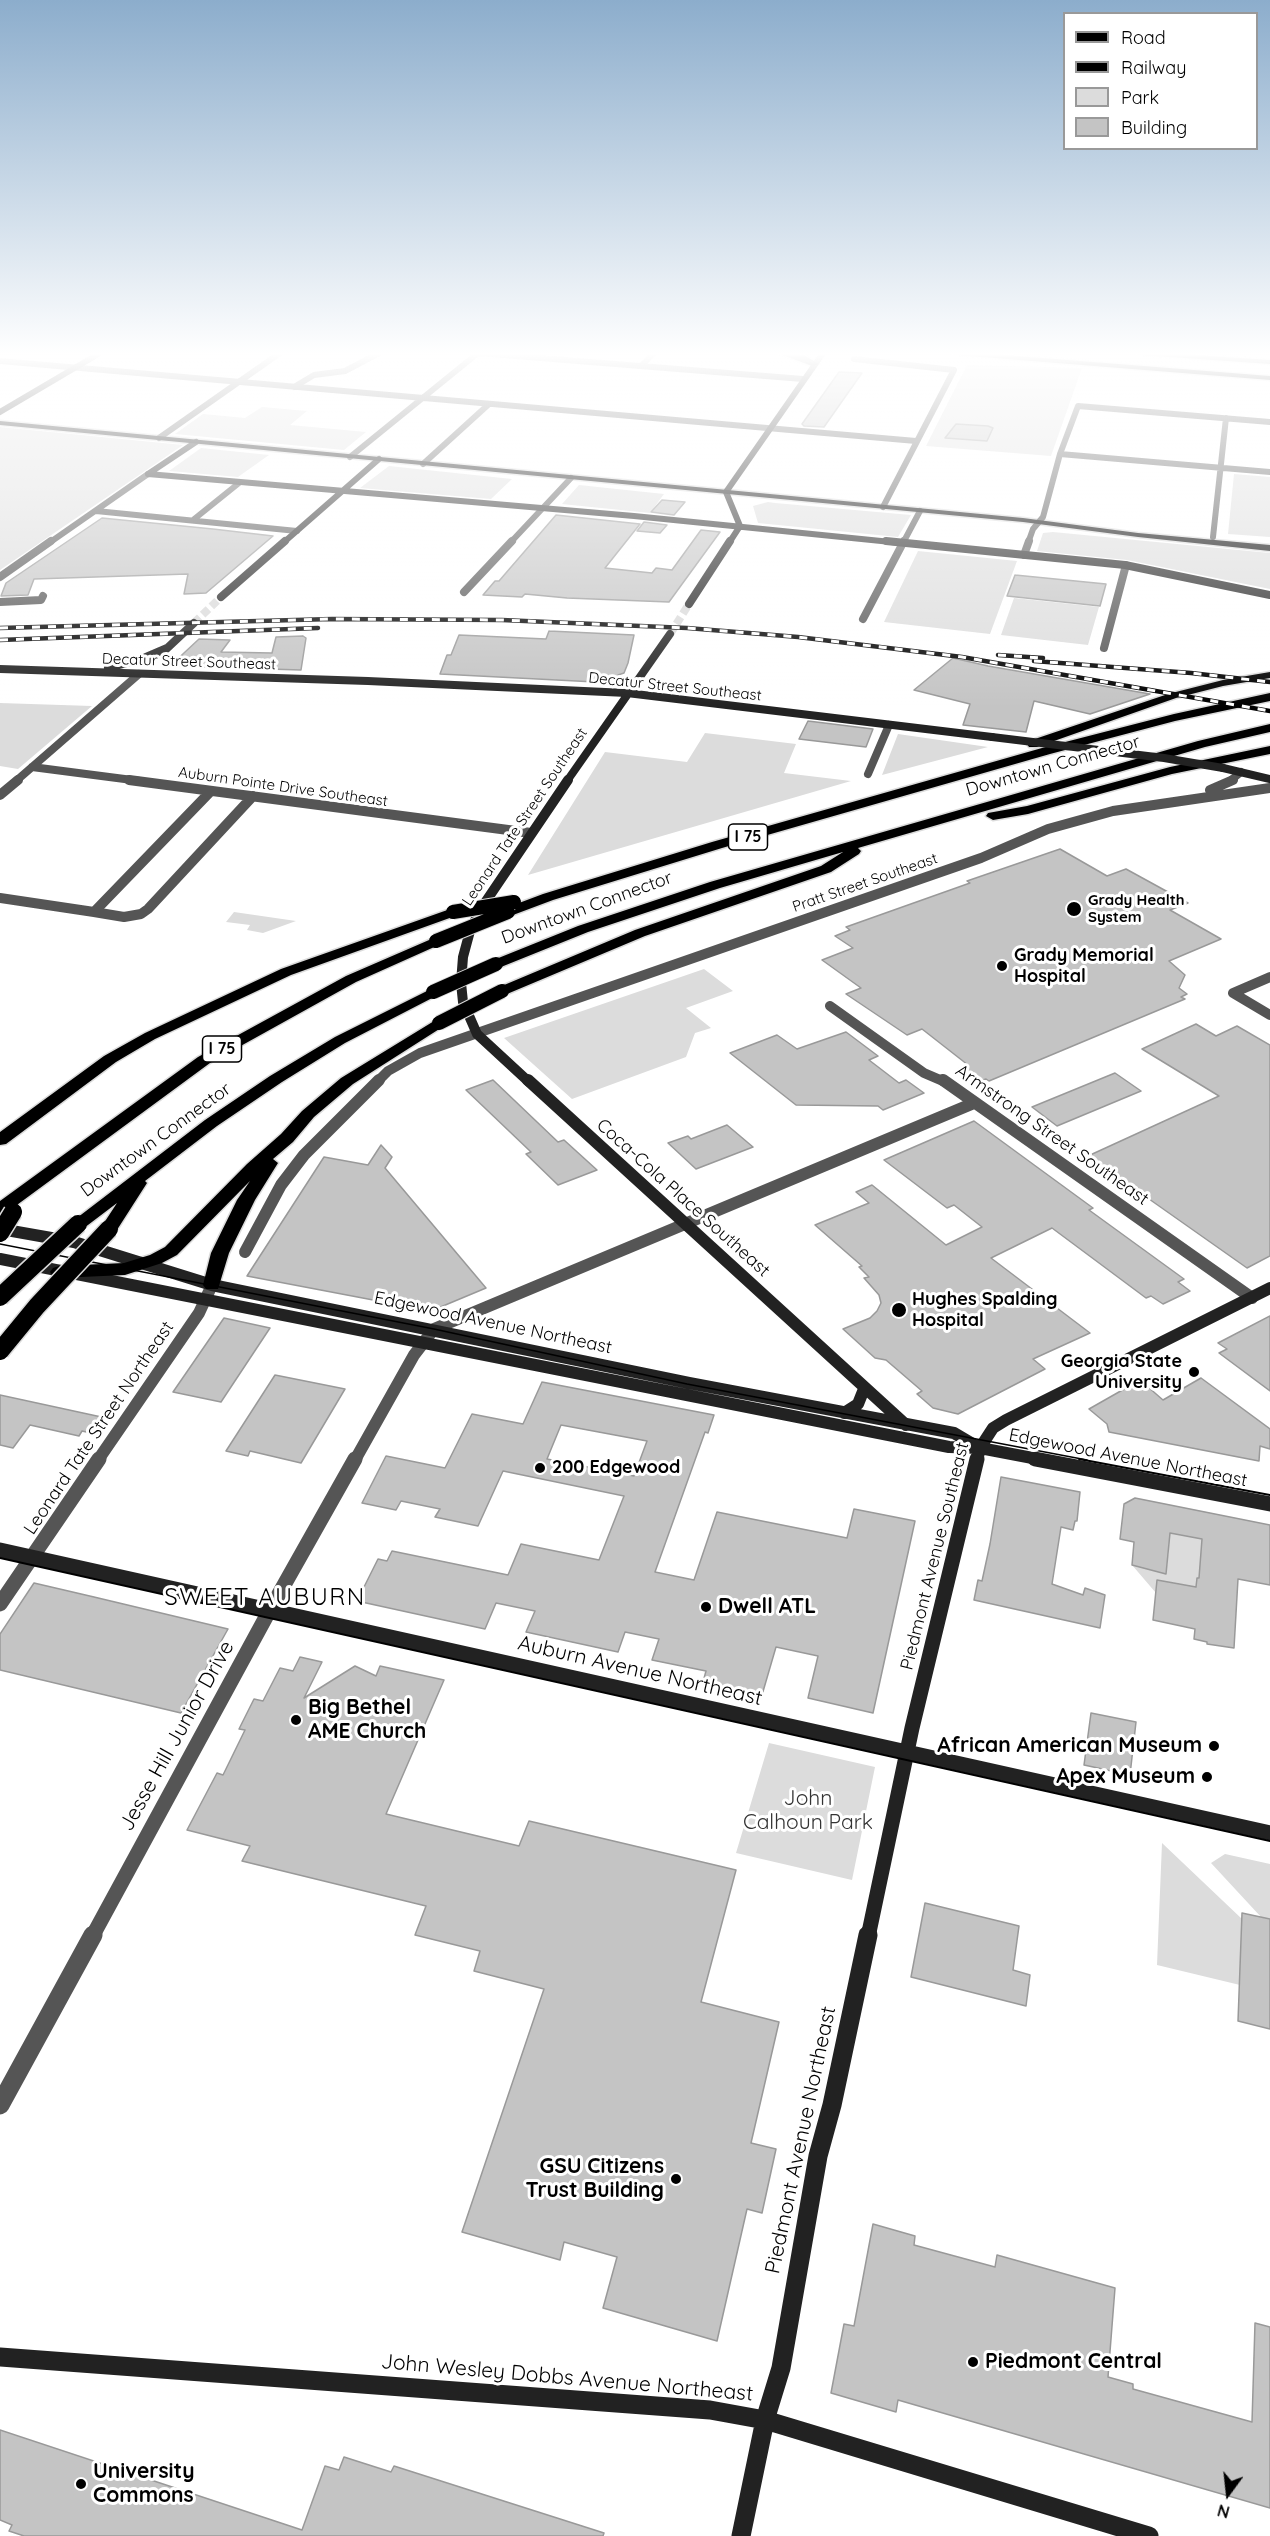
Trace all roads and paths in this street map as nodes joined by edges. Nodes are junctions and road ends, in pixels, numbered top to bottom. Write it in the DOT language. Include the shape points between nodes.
graph roads {
  1 [pos="152,471"];
  2 [pos="364,471"];
  3 [pos="501,471"];
  4 [pos="740,471"];
  5 [pos="901,471"];
  6 [pos="1055,471"];
  7 [pos="1219,471"];
  8 [pos="148,474"];
  9 [pos="571,478"];
  10 [pos="239,483"];
  11 [pos="342,491"];
  12 [pos="726,492"];
  13 [pos="883,507"];
  14 [pos="542,508"];
  15 [pos="96,511"];
  16 [pos="920,511"];
  17 [pos="193,520"];
  18 [pos="1038,523"];
  19 [pos="740,526"];
  20 [pos="297,531"];
  21 [pos="1116,531"];
  22 [pos="1214,537"];
  23 [pos="1270,542"];
  24 [pos="903,543"];
  25 [pos="1270,548"];
  26 [pos="1024,555"];
  27 [pos="1126,565"];
  28 [pos="0,577"];
  29 [pos="464,592"];
  30 [pos="1270,595"];
  31 [pos="43,597"];
  32 [pos="221,597"];
  33 [pos="0,602"];
  34 [pos="689,604"];
  35 [pos="863,619"];
  36 [pos="194,622"];
  37 [pos="670,634"];
  38 [pos="166,648"];
  39 [pos="1104,648"];
  40 [pos="0,669"];
  41 [pos="88,672"];
  42 [pos="139,674"];
  43 [pos="1270,675"];
  44 [pos="627,693"];
  45 [pos="1270,697"];
  46 [pos="890,725"];
  47 [pos="1270,728"];
  48 [pos="1270,750"];
  49 [pos="32,767"];
  50 [pos="1241,772"];
  51 [pos="868,774"];
  52 [pos="949,779"];
  53 [pos="1270,779"];
  54 [pos="1270,788"];
  55 [pos="211,791"];
  56 [pos="0,795"];
  57 [pos="253,796"];
  58 [pos="1180,800"];
  59 [pos="908,830"];
  60 [pos="531,833"];
  61 [pos="869,841"];
  62 [pos="0,898"];
  63 [pos="511,907"];
  64 [pos="94,912"];
  65 [pos="1270,977"];
  66 [pos="830,1006"];
  67 [pos="1270,1015"];
  68 [pos="477,1034"];
  69 [pos="974,1103"];
  70 [pos="287,1138"];
  71 [pos="0,1140"];
  72 [pos="146,1172"];
  73 [pos="7,1210"];
  74 [pos="683,1223"];
  75 [pos="0,1231"];
  76 [pos="244,1252"];
  77 [pos="0,1259"];
  78 [pos="144,1263"];
  79 [pos="59,1272"];
  80 [pos="1270,1288"];
  81 [pos="209,1293"];
  82 [pos="0,1297"];
  83 [pos="1252,1298"];
  84 [pos="435,1329"];
  85 [pos="423,1344"];
  86 [pos="0,1351"];
  87 [pos="864,1389"];
  88 [pos="844,1413"];
  89 [pos="906,1425"];
  90 [pos="980,1448"];
  91 [pos="1270,1504"];
  92 [pos="0,1550"];
  93 [pos="33,1557"];
  94 [pos="0,1604"];
  95 [pos="270,1609"];
  96 [pos="907,1753"];
  97 [pos="1270,1833"];
  98 [pos="0,2105"];
  99 [pos="0,2356"];
  100 [pos="765,2420"];
  101 [pos="741,2536"];
  102 [pos="1149,2536"];
  1 -- 8 [label="main road"];
  2 -- 11 [label="main road"];
  3 -- 9 [label="main road"];
  4 -- 12 [label="main road"];
  5 -- 13 [label="street"];
  6 -- 18 [label="street"];
  7 -- 22 [label="street"];
  8 -- 10 [label="main road"];
  8 -- 15 [label="street"];
  9 -- 12 [label="main road"];
  9 -- 14 [label="street"];
  10 -- 11 [label="main road"];
  10 -- 17 [label="street"];
  11 -- 14 [label="main road"];
  11 -- 20 [label="main road"];
  12 -- 13 [label="main road"];
  12 -- 19 [label="main road"];
  13 -- 16 [label="main road"];
  14 -- 19 [label="main road"];
  14 -- 29 [label="street"];
  15 -- 17 [label="street"];
  15 -- 28 [label="street"];
  16 -- 18 [label="main road"];
  16 -- 24 [label="street"];
  17 -- 20 [label="street"];
  18 -- 21 [label="main road"];
  18 -- 26 [label="street"];
  19 -- 24 [label="main road"];
  19 -- 34 [label="main road"];
  20 -- 32 [label="main road"];
  21 -- 22 [label="main road"];
  21 -- 25 [label="main road"];
  22 -- 23 [label="main road"];
  24 -- 26 [label="main road"];
  24 -- 35 [label="street"];
  26 -- 27 [label="main road"];
  27 -- 30 [label="main road"];
  27 -- 39 [label="street"];
  31 -- 33 [label="street"];
  36 -- 38 [label="main road"];
  37 -- 44 [label="main road, Leonard Tate Street Southeast"];
  38 -- 41 [label="main road" via="129,664"];
  38 -- 42 [label="main road"];
  40 -- 41 [label="main road, Decatur Street Southeast"];
  41 -- 42 [label="main road, Decatur Street Southeast"];
  42 -- 44 [label="main road, Decatur Street Southeast"];
  42 -- 49 [label="street"];
  43 -- 52 [label="highway" via="1191,690 1139,706"];
  44 -- 46 [label="main road, Decatur Street Southeast"];
  44 -- 60 [label="main road, Leonard Tate Street Southeast"];
  45 -- 52 [label="highway, Downtown Connector / I 75" via="1133,728"];
  46 -- 50 [label="main road, Decatur Street Southeast, bridge" via="1164,758"];
  46 -- 51 [label="street"];
  47 -- 59 [label="highway, Downtown Connector / I 75" via="1202,744"];
  48 -- 59 [label="highway" via="1170,771 1028,810"];
  49 -- 55 [label="street, Auburn Pointe Drive Southeast"];
  49 -- 56 [label="street"];
  50 -- 53 [label="main road, Decatur Street Southeast"];
  50 -- 58 [label="street" via="1227,784"];
  52 -- 63 [label="highway, Downtown Connector / I 75"];
  54 -- 58 [label="street, Pratt Street Southeast"];
  55 -- 57 [label="street, Auburn Pointe Drive Southeast"];
  55 -- 64 [label="street"];
  57 -- 60 [label="street, Auburn Pointe Drive Southeast"];
  57 -- 64 [label="street" via="148,909 124,917"];
  58 -- 68 [label="street, Pratt Street Southeast" via="1113,811 1048,829 981,858"];
  59 -- 61 [label="highway, Downtown Connector / I 75"];
  60 -- 68 [label="main road, Leonard Tate Street Southeast" via="480,910 467,942 461,983"];
  61 -- 70 [label="highway, bridge" via="826,869 640,933 502,991 439,1023 347,1081"];
  61 -- 72 [label="highway, Downtown Connector / I 75, bridge" via="638,910 433,992 340,1040 276,1079"];
  62 -- 64 [label="street"];
  63 -- 71 [label="highway, bridge" via="453,912 286,972 110,1059"];
  63 -- 73 [label="highway, Downtown Connector / I 75, bridge" via="343,983 204,1060 28,1189"];
  65 -- 67 [label="street" via="1233,993"];
  66 -- 69 [label="street, Armstrong Street Southeast" via="924,1073 941,1079"];
  68 -- 74 [label="main road, Coca-Cola Place Southeast"];
  68 -- 76 [label="street, Pratt Street Southeast" via="420,1053 388,1071 304,1155 281,1185"];
  69 -- 74 [label="street"];
  69 -- 83 [label="street, Armstrong Street Southeast"];
  70 -- 78 [label="highway" via="171,1251"];
  70 -- 81 [label="highway" via="246,1200 220,1253"];
  72 -- 82 [label="highway, Downtown Connector / I 75, bridge" via="78,1224"];
  72 -- 86 [label="highway, bridge" via="109,1229"];
  73 -- 75 [label="highway, bridge"];
  74 -- 84 [label="street"];
  74 -- 87 [label="main road, Coca-Cola Place Southeast"];
  75 -- 78 [label="main road, Edgewood Avenue Northeast" via="74,1242"];
  77 -- 79 [label="main road, Edgewood Avenue Northeast"];
  78 -- 79 [label="highway" via="108,1271"];
  78 -- 81 [label="main road, Edgewood Avenue Northeast"];
  79 -- 81 [label="main road, Edgewood Avenue Northeast"];
  80 -- 83 [label="main road, Piedmont Avenue Southeast"];
  81 -- 84 [label="main road, Edgewood Avenue Northeast"];
  81 -- 85 [label="main road, Edgewood Avenue Northeast"];
  81 -- 93 [label="street, Leonard Tate Street Northeast"];
  83 -- 90 [label="main road, Piedmont Avenue Southeast" via="1006,1420 993,1428"];
  84 -- 85 [label="street, Jesse Hill Junior Drive"];
  84 -- 88 [label="main road, Edgewood Avenue Northeast"];
  85 -- 90 [label="main road, Edgewood Avenue Northeast" via="949,1447"];
  85 -- 95 [label="street, Jesse Hill Junior Drive"];
  87 -- 88 [label="main road" via="858,1404"];
  87 -- 89 [label="main road, Coca-Cola Place Southeast"];
  88 -- 89 [label="main road, Edgewood Avenue Northeast"];
  89 -- 90 [label="main road, Edgewood Avenue Northeast" via="954,1433"];
  90 -- 91 [label="main road, Edgewood Avenue Northeast"];
  90 -- 96 [label="main road, Piedmont Avenue Southeast"];
  92 -- 93 [label="main road, Auburn Avenue Northeast"];
  93 -- 94 [label="street, Leonard Tate Street Northeast"];
  93 -- 95 [label="main road, Auburn Avenue Northeast"];
  95 -- 96 [label="main road, Auburn Avenue Northeast"];
  95 -- 98 [label="street, Jesse Hill Junior Drive"];
  96 -- 97 [label="main road, Auburn Avenue Northeast"];
  96 -- 100 [label="main road, Piedmont Avenue Northeast" via="818,2156 782,2368"];
  99 -- 100 [label="main road, John Wesley Dobbs Avenue Northeast" via="710,2410"];
  100 -- 101 [label="main road, Piedmont Avenue Northeast"];
  100 -- 102 [label="main road, John Wesley Dobbs Avenue Northeast"];
}
